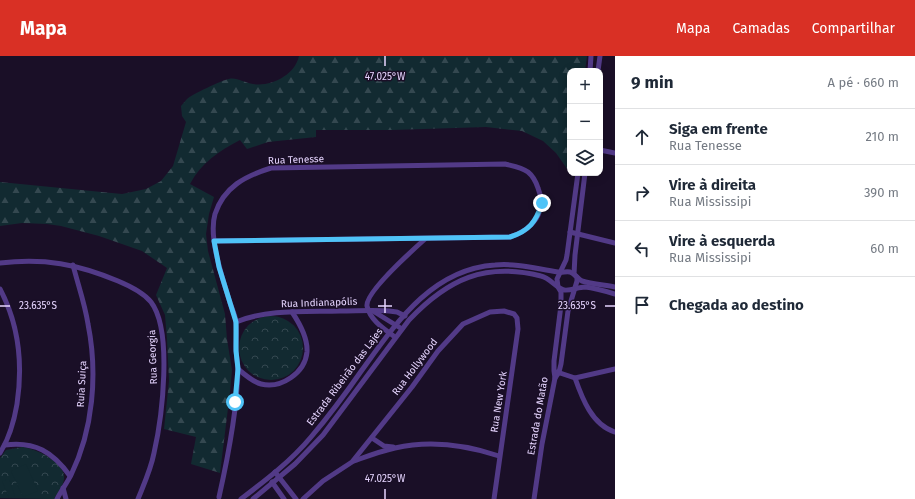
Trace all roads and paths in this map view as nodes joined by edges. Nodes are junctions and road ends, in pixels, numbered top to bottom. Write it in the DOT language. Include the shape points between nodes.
graph roads {
  1 [pos="591,56"];
  2 [pos="600,56"];
  3 [pos="590,68"];
  4 [pos="598,68"];
  5 [pos="603,151"];
  6 [pos="615,153"];
  7 [pos="578,176"];
  8 [pos="585,176"];
  9 [pos="570,232"];
  10 [pos="578,234"];
  11 [pos="425,239"];
  12 [pos="214,241"];
  13 [pos="615,243"];
  14 [pos="0,263"];
  15 [pos="73,265"];
  16 [pos="560,273"];
  17 [pos="574,274"];
  18 [pos="558,287"];
  19 [pos="574,288"];
  20 [pos="615,288"];
  21 [pos="0,289"];
  22 [pos="615,294"];
  23 [pos="371,310"];
  24 [pos="292,312"];
  25 [pos="510,312"];
  26 [pos="404,315"];
  27 [pos="409,320"];
  28 [pos="236,322"];
  29 [pos="395,325"];
  30 [pos="402,329"];
  31 [pos="389,333"];
  32 [pos="395,337"];
  33 [pos="238,369"];
  34 [pos="615,370"];
  35 [pos="556,372"];
  36 [pos="574,378"];
  37 [pos="615,432"];
  38 [pos="372,438"];
  39 [pos="5,445"];
  40 [pos="396,448"];
  41 [pos="0,453"];
  42 [pos="499,456"];
  43 [pos="352,462"];
  44 [pos="276,472"];
  45 [pos="70,476"];
  46 [pos="268,478"];
  47 [pos="280,478"];
  48 [pos="273,484"];
  49 [pos="63,488"];
  50 [pos="219,496"];
  51 [pos="57,499"];
  52 [pos="66,499"];
  53 [pos="138,499"];
  54 [pos="241,499"];
  55 [pos="253,499"];
  56 [pos="284,499"];
  57 [pos="296,499"];
  58 [pos="303,499"];
  59 [pos="494,499"];
  60 [pos="534,499"];
  1 -- 3 [label="street"];
  2 -- 4 [label="street"];
  5 -- 6 [label="street"];
  7 -- 9 [label="street, Estrada do Matão"];
  8 -- 10 [label="street"];
  9 -- 10 [label="street"];
  9 -- 16 [label="street, Estrada do Matão" via="566,260"];
  10 -- 13 [label="street"];
  10 -- 17 [label="street"];
  11 -- 12 [label="street"];
  11 -- 12 [label="street, Rua Tenesse" via="510,237 519,234 534,222 542,203 536,182 528,172 517,166 505,164 271,168 254,173 229,190 215,215"];
  11 -- 23 [label="street" via="391,270 371,294 367,301"];
  12 -- 28 [label="street, Rua Tenesse"];
  14 -- 15 [label="street, Rua Georgia" via="33,261"];
  15 -- 45 [label="street, Ruia Suiça" via="88,323 93,368 86,431"];
  15 -- 53 [label="street, Rua Georgia" via="141,292 150,301 160,319 164,382 160,418 154,453"];
  16 -- 17 [label="street"];
  16 -- 18 [label="street, Estrada do Matão" via="557,279"];
  16 -- 26 [label="street, Estrada Ribeirão das Lajes" via="514,265 471,269 448,278"];
  17 -- 19 [label="street" via="577,281"];
  17 -- 20 [label="street" via="581,280"];
  18 -- 19 [label="street" via="567,290"];
  18 -- 27 [label="street, Estrada Ribeirão das Lajes" via="541,276 498,271 482,273 446,288"];
  18 -- 35 [label="street, Estrada do Matão" via="561,292 561,305 555,348"];
  19 -- 22 [label="street" via="585,287"];
  19 -- 35 [label="street"];
  21 -- 39 [label="street" via="12,316 20,355 16,408"];
  23 -- 24 [label="street, Rua Indianapólis"];
  23 -- 26 [label="street, Rua Indianapólis"];
  23 -- 29 [label="street"];
  23 -- 31 [label="street" via="373,319"];
  24 -- 28 [label="street, Rua Indianapólis" via="251,316"];
  24 -- 33 [label="street" via="302,329 307,353 298,372 279,384 268,385 256,382"];
  25 -- 38 [label="street, Rua Hollywood" via="490,312 463,324 438,351"];
  25 -- 42 [label="street, Rua New York" via="517,318 518,329"];
  26 -- 27 [label="street"];
  26 -- 29 [label="street, Estrada Ribeirão das Lajes"];
  27 -- 30 [label="street, Estrada Ribeirão das Lajes"];
  28 -- 33 [label="street, Rua Tenesse"];
  29 -- 30 [label="street"];
  29 -- 31 [label="street, Estrada Ribeirão das Lajes"];
  30 -- 32 [label="street, Estrada Ribeirão das Lajes"];
  31 -- 32 [label="street"];
  31 -- 44 [label="street, Estrada Ribeirão das Lajes" via="312,436"];
  32 -- 47 [label="street, Estrada Ribeirão das Lajes" via="323,435"];
  33 -- 50 [label="street, Rua Tenesse" via="229,446"];
  34 -- 36 [label="street"];
  35 -- 36 [label="street"];
  35 -- 60 [label="street, Estrada do Matão"];
  36 -- 37 [label="street" via="590,411 598,421"];
  38 -- 40 [label="street" via="384,446"];
  38 -- 43 [label="street, Rua Hollywood"];
  39 -- 41 [label="street"];
  39 -- 45 [label="street" via="22,444 41,448 58,460"];
  40 -- 42 [label="street, Rua Hollywood" via="437,444 477,449"];
  40 -- 43 [label="street, Rua Hollywood"];
  42 -- 59 [label="street, Rua New York"];
  43 -- 58 [label="street, Rua Hollywood" via="323,481"];
  44 -- 46 [label="street, Estrada Ribeirão das Lajes"];
  44 -- 47 [label="street"];
  45 -- 49 [label="street, Ruia Suiça"];
  46 -- 48 [label="street"];
  46 -- 54 [label="street, Estrada Ribeirão das Lajes"];
  47 -- 48 [label="street, Estrada Ribeirão das Lajes"];
  47 -- 57 [label="street"];
  48 -- 55 [label="street, Estrada Ribeirão das Lajes"];
  48 -- 56 [label="street"];
  49 -- 51 [label="street, Ruia Suiça"];
  49 -- 52 [label="street"];
}
